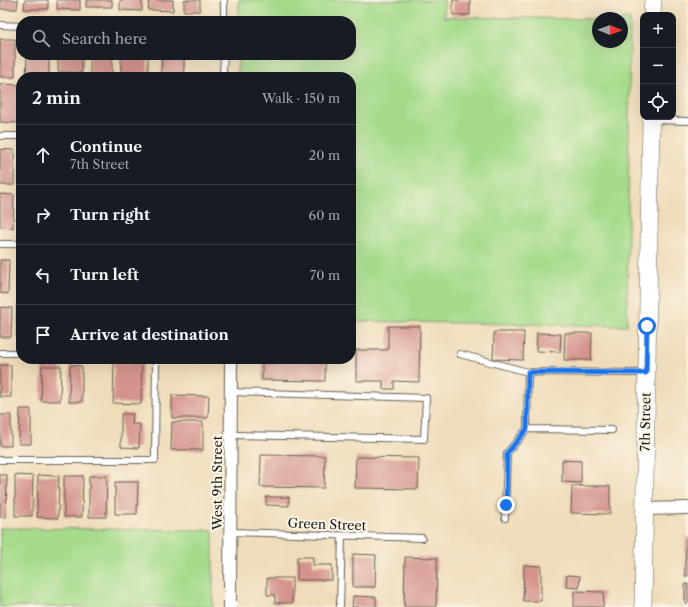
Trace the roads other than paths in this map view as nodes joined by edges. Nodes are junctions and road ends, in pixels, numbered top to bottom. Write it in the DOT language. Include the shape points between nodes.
graph roads {
  1 [pos="224,0"];
  2 [pos="653,0"];
  3 [pos="652,12"];
  4 [pos="224,16"];
  5 [pos="0,26"];
  6 [pos="16,26"];
  7 [pos="224,60"];
  8 [pos="223,72"];
  9 [pos="650,120"];
  10 [pos="669,120"];
  11 [pos="688,122"];
  12 [pos="0,136"];
  13 [pos="16,136"];
  14 [pos="0,244"];
  15 [pos="16,244"];
  16 [pos="0,353"];
  17 [pos="16,353"];
  18 [pos="460,354"];
  19 [pos="156,364"];
  20 [pos="231,364"];
  21 [pos="528,372"];
  22 [pos="646,373"];
  23 [pos="231,392"];
  24 [pos="527,429"];
  25 [pos="612,430"];
  26 [pos="231,436"];
  27 [pos="0,460"];
  28 [pos="688,508"];
  29 [pos="643,509"];
  30 [pos="505,518"];
  31 [pos="231,532"];
  32 [pos="342,535"];
  33 [pos="422,538"];
  34 [pos="230,607"];
  35 [pos="340,607"];
  36 [pos="643,607"];
  1 -- 4 [label="lane"];
  2 -- 3 [label="street"];
  5 -- 6 [label="lane"];
  7 -- 8 [label="lane"];
  9 -- 22 [label="street, 7th Street"];
  10 -- 11 [label="lane"];
  12 -- 13 [label="lane"];
  14 -- 15 [label="lane"];
  16 -- 17 [label="lane"];
  18 -- 21 [label="lane"];
  19 -- 27 [label="lane" via="155,460"];
  20 -- 23 [label="street, West 9th Street"];
  21 -- 22 [label="lane"];
  21 -- 24 [label="lane"];
  22 -- 29 [label="street, 7th Street"];
  23 -- 26 [label="street, West 9th Street"];
  23 -- 26 [label="lane" via="426,398 424,439"];
  24 -- 25 [label="lane"];
  24 -- 30 [label="lane" via="507,453"];
  26 -- 31 [label="street, West 9th Street"];
  28 -- 29 [label="street"];
  29 -- 36 [label="street, 7th Street"];
  31 -- 32 [label="lane, Green Street"];
  31 -- 34 [label="street, West 9th Street"];
  32 -- 33 [label="lane, Green Street"];
  32 -- 35 [label="lane"];
}
